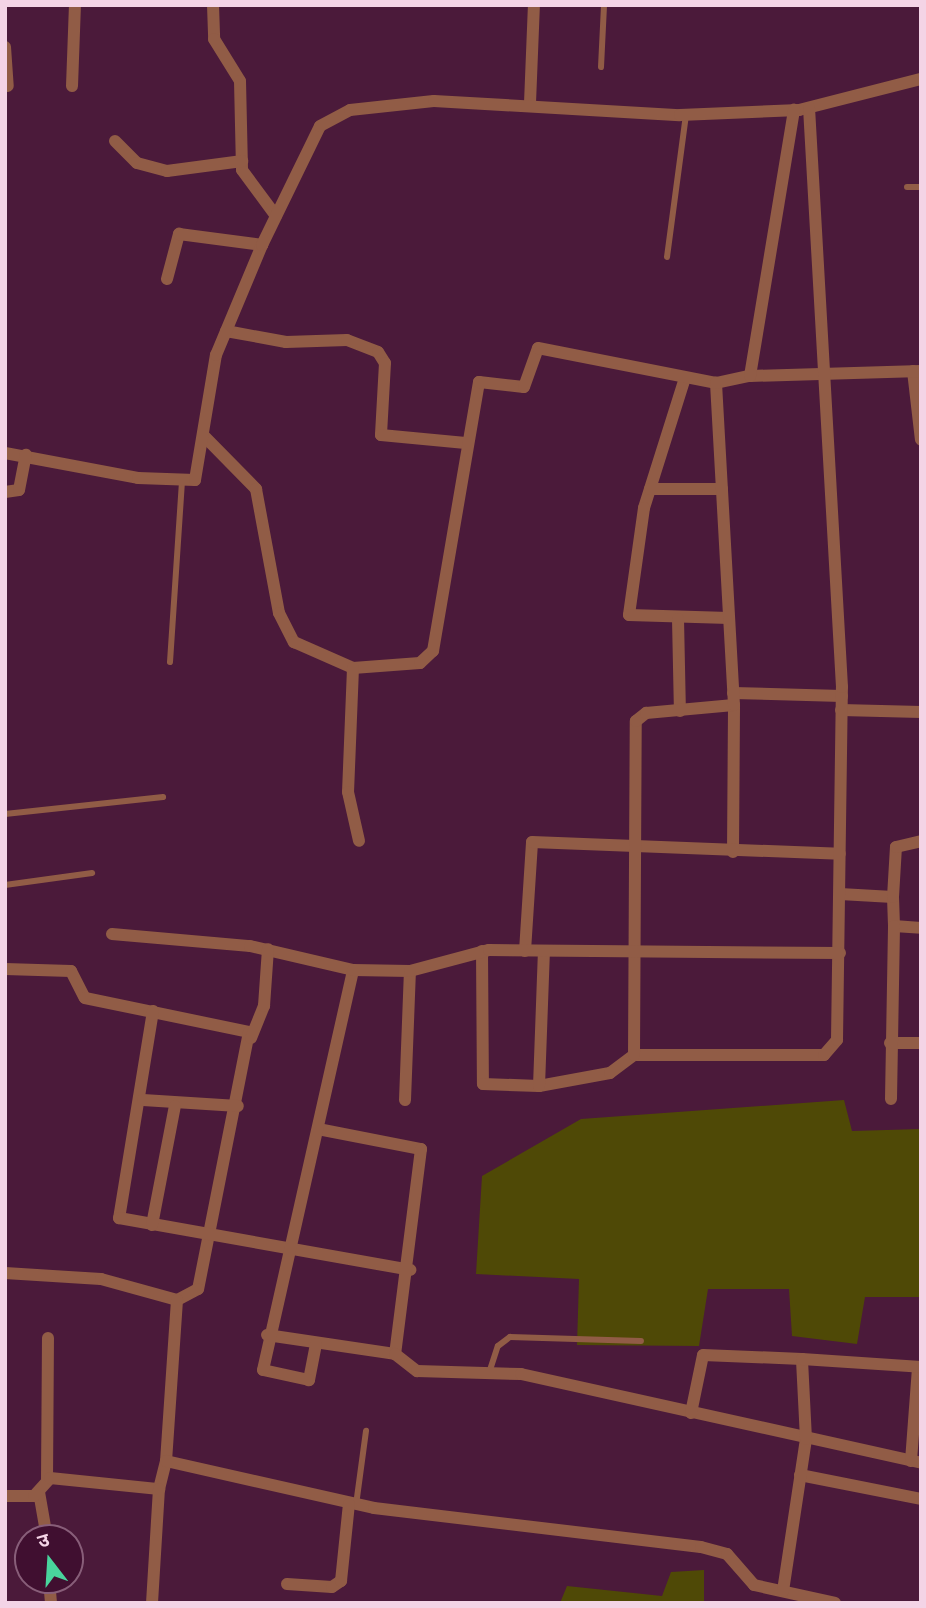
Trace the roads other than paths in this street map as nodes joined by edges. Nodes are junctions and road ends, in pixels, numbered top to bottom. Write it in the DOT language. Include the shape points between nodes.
graph roads {
  1 [pos="75,5"];
  2 [pos="213,5"];
  3 [pos="534,5"];
  4 [pos="604,5"];
  5 [pos="5,47"];
  6 [pos="601,67"];
  7 [pos="921,79"];
  8 [pos="8,86"];
  9 [pos="72,86"];
  10 [pos="530,103"];
  11 [pos="808,108"];
  12 [pos="794,110"];
  13 [pos="686,115"];
  14 [pos="115,141"];
  15 [pos="242,161"];
  16 [pos="907,187"];
  17 [pos="921,187"];
  18 [pos="276,216"];
  19 [pos="262,244"];
  20 [pos="667,257"];
  21 [pos="167,279"];
  22 [pos="226,331"];
  23 [pos="917,371"];
  24 [pos="824,372"];
  25 [pos="750,376"];
  26 [pos="684,381"];
  27 [pos="716,383"];
  28 [pos="203,435"];
  29 [pos="921,440"];
  30 [pos="466,443"];
  31 [pos="5,453"];
  32 [pos="26,455"];
  33 [pos="182,480"];
  34 [pos="650,489"];
  35 [pos="722,489"];
  36 [pos="5,492"];
  37 [pos="729,618"];
  38 [pos="678,619"];
  39 [pos="170,662"];
  40 [pos="353,668"];
  41 [pos="842,696"];
  42 [pos="733,699"];
  43 [pos="841,710"];
  44 [pos="680,711"];
  45 [pos="921,712"];
  46 [pos="163,797"];
  47 [pos="5,814"];
  48 [pos="359,841"];
  49 [pos="921,841"];
  50 [pos="637,850"];
  51 [pos="733,852"];
  52 [pos="840,854"];
  53 [pos="92,873"];
  54 [pos="5,885"];
  55 [pos="840,894"];
  56 [pos="893,897"];
  57 [pos="894,926"];
  58 [pos="921,928"];
  59 [pos="112,934"];
  60 [pos="268,949"];
  61 [pos="482,951"];
  62 [pos="525,951"];
  63 [pos="544,951"];
  64 [pos="840,953"];
  65 [pos="635,954"];
  66 [pos="5,969"];
  67 [pos="353,970"];
  68 [pos="410,971"];
  69 [pos="153,1011"];
  70 [pos="251,1038"];
  71 [pos="890,1043"];
  72 [pos="921,1043"];
  73 [pos="634,1055"];
  74 [pos="540,1086"];
  75 [pos="891,1099"];
  76 [pos="143,1100"];
  77 [pos="405,1100"];
  78 [pos="175,1106"];
  79 [pos="238,1106"];
  80 [pos="318,1129"];
  81 [pos="152,1225"];
  82 [pos="212,1237"];
  83 [pos="286,1250"];
  84 [pos="410,1270"];
  85 [pos="5,1273"];
  86 [pos="177,1300"];
  87 [pos="267,1335"];
  88 [pos="48,1338"];
  89 [pos="641,1341"];
  90 [pos="316,1344"];
  91 [pos="395,1354"];
  92 [pos="802,1359"];
  93 [pos="919,1367"];
  94 [pos="489,1373"];
  95 [pos="691,1413"];
  96 [pos="366,1431"];
  97 [pos="806,1439"];
  98 [pos="166,1461"];
  99 [pos="916,1462"];
  100 [pos="800,1475"];
  101 [pos="47,1479"];
  102 [pos="159,1489"];
  103 [pos="39,1493"];
  104 [pos="5,1496"];
  105 [pos="921,1499"];
  106 [pos="353,1504"];
  107 [pos="45,1524"];
  108 [pos="287,1584"];
  109 [pos="783,1591"];
  110 [pos="152,1603"];
  111 [pos="835,1603"];
  1 -- 9 [label="street"];
  2 -- 15 [label="street" via="214,39 240,81"];
  3 -- 10 [label="street"];
  4 -- 6 [label="lane"];
  5 -- 8 [label="street"];
  7 -- 11 [label="street"];
  10 -- 13 [label="street"];
  10 -- 18 [label="street" via="374,104 332,118 320,125"];
  11 -- 12 [label="street"];
  11 -- 24 [label="street"];
  12 -- 13 [label="street"];
  12 -- 25 [label="street"];
  13 -- 20 [label="lane"];
  14 -- 15 [label="street" via="137,163 167,171"];
  15 -- 18 [label="street" via="244,176"];
  16 -- 17 [label="lane"];
  18 -- 19 [label="street"];
  19 -- 21 [label="street" via="179,234"];
  19 -- 22 [label="street"];
  22 -- 28 [label="street"];
  22 -- 30 [label="street" via="286,342 347,340 377,352 385,363 381,435"];
  23 -- 24 [label="street"];
  23 -- 29 [label="street"];
  24 -- 25 [label="street"];
  24 -- 41 [label="street"];
  25 -- 27 [label="street"];
  26 -- 27 [label="street"];
  26 -- 30 [label="street" via="538,348 524,387 485,380 475,386"];
  26 -- 34 [label="street"];
  27 -- 35 [label="street"];
  28 -- 33 [label="street" via="195,480"];
  28 -- 40 [label="street" via="256,489 283,628 308,651"];
  30 -- 40 [label="street" via="429,659"];
  31 -- 32 [label="street"];
  32 -- 33 [label="street"];
  32 -- 36 [label="street" via="19,490"];
  33 -- 39 [label="lane"];
  34 -- 35 [label="street"];
  34 -- 38 [label="street" via="630,619"];
  35 -- 37 [label="street"];
  37 -- 38 [label="street"];
  37 -- 42 [label="street"];
  38 -- 44 [label="street"];
  40 -- 48 [label="street" via="348,792"];
  41 -- 42 [label="street"];
  41 -- 43 [label="street"];
  42 -- 44 [label="street"];
  42 -- 51 [label="street"];
  43 -- 45 [label="street"];
  43 -- 52 [label="street"];
  44 -- 50 [label="street" via="646,713 636,721"];
  46 -- 47 [label="lane"];
  49 -- 56 [label="street" via="896,847"];
  50 -- 51 [label="street"];
  50 -- 62 [label="street" via="532,842"];
  50 -- 65 [label="street"];
  51 -- 52 [label="street"];
  52 -- 55 [label="street"];
  53 -- 54 [label="lane"];
  55 -- 56 [label="street"];
  55 -- 64 [label="street"];
  56 -- 57 [label="street"];
  57 -- 58 [label="street"];
  57 -- 71 [label="street"];
  59 -- 60 [label="street"];
  60 -- 67 [label="street"];
  60 -- 70 [label="street" via="264,1006"];
  61 -- 62 [label="street"];
  61 -- 68 [label="street"];
  61 -- 74 [label="street" via="481,1078 488,1087"];
  62 -- 63 [label="street"];
  63 -- 65 [label="street"];
  63 -- 74 [label="street"];
  64 -- 65 [label="street"];
  64 -- 73 [label="street" via="837,1040 824,1055"];
  65 -- 73 [label="street"];
  66 -- 69 [label="street" via="71,971 81,996"];
  67 -- 68 [label="street"];
  67 -- 80 [label="street"];
  68 -- 77 [label="street"];
  69 -- 70 [label="street" via="243,1029"];
  69 -- 76 [label="street"];
  70 -- 79 [label="street"];
  71 -- 72 [label="street"];
  71 -- 75 [label="street"];
  73 -- 74 [label="street" via="610,1073"];
  76 -- 78 [label="street"];
  76 -- 81 [label="street" via="118,1214"];
  78 -- 79 [label="street"];
  78 -- 81 [label="street"];
  79 -- 82 [label="street"];
  80 -- 83 [label="street"];
  80 -- 84 [label="street" via="421,1149"];
  81 -- 82 [label="street"];
  82 -- 83 [label="street"];
  82 -- 86 [label="street" via="198,1289"];
  83 -- 84 [label="street"];
  83 -- 87 [label="street"];
  84 -- 91 [label="street"];
  85 -- 86 [label="street" via="101,1279"];
  86 -- 98 [label="street"];
  87 -- 90 [label="street"];
  87 -- 90 [label="street" via="265,1373 305,1381 313,1376"];
  88 -- 101 [label="street"];
  89 -- 94 [label="lane" via="510,1337 498,1346"];
  90 -- 91 [label="street"];
  91 -- 94 [label="street" via="418,1371"];
  92 -- 93 [label="street"];
  92 -- 95 [label="street" via="703,1355"];
  92 -- 97 [label="street"];
  93 -- 99 [label="street"];
  94 -- 95 [label="street" via="521,1374"];
  95 -- 97 [label="street"];
  96 -- 106 [label="lane"];
  97 -- 99 [label="street"];
  97 -- 100 [label="street"];
  98 -- 102 [label="street"];
  98 -- 106 [label="street"];
  100 -- 105 [label="street"];
  100 -- 109 [label="street"];
  101 -- 102 [label="street"];
  101 -- 103 [label="street"];
  102 -- 110 [label="street"];
  103 -- 104 [label="street"];
  103 -- 107 [label="street"];
  106 -- 108 [label="street" via="341,1581 332,1587"];
  106 -- 109 [label="street" via="701,1547 727,1554 754,1585"];
  109 -- 111 [label="street"];
}
